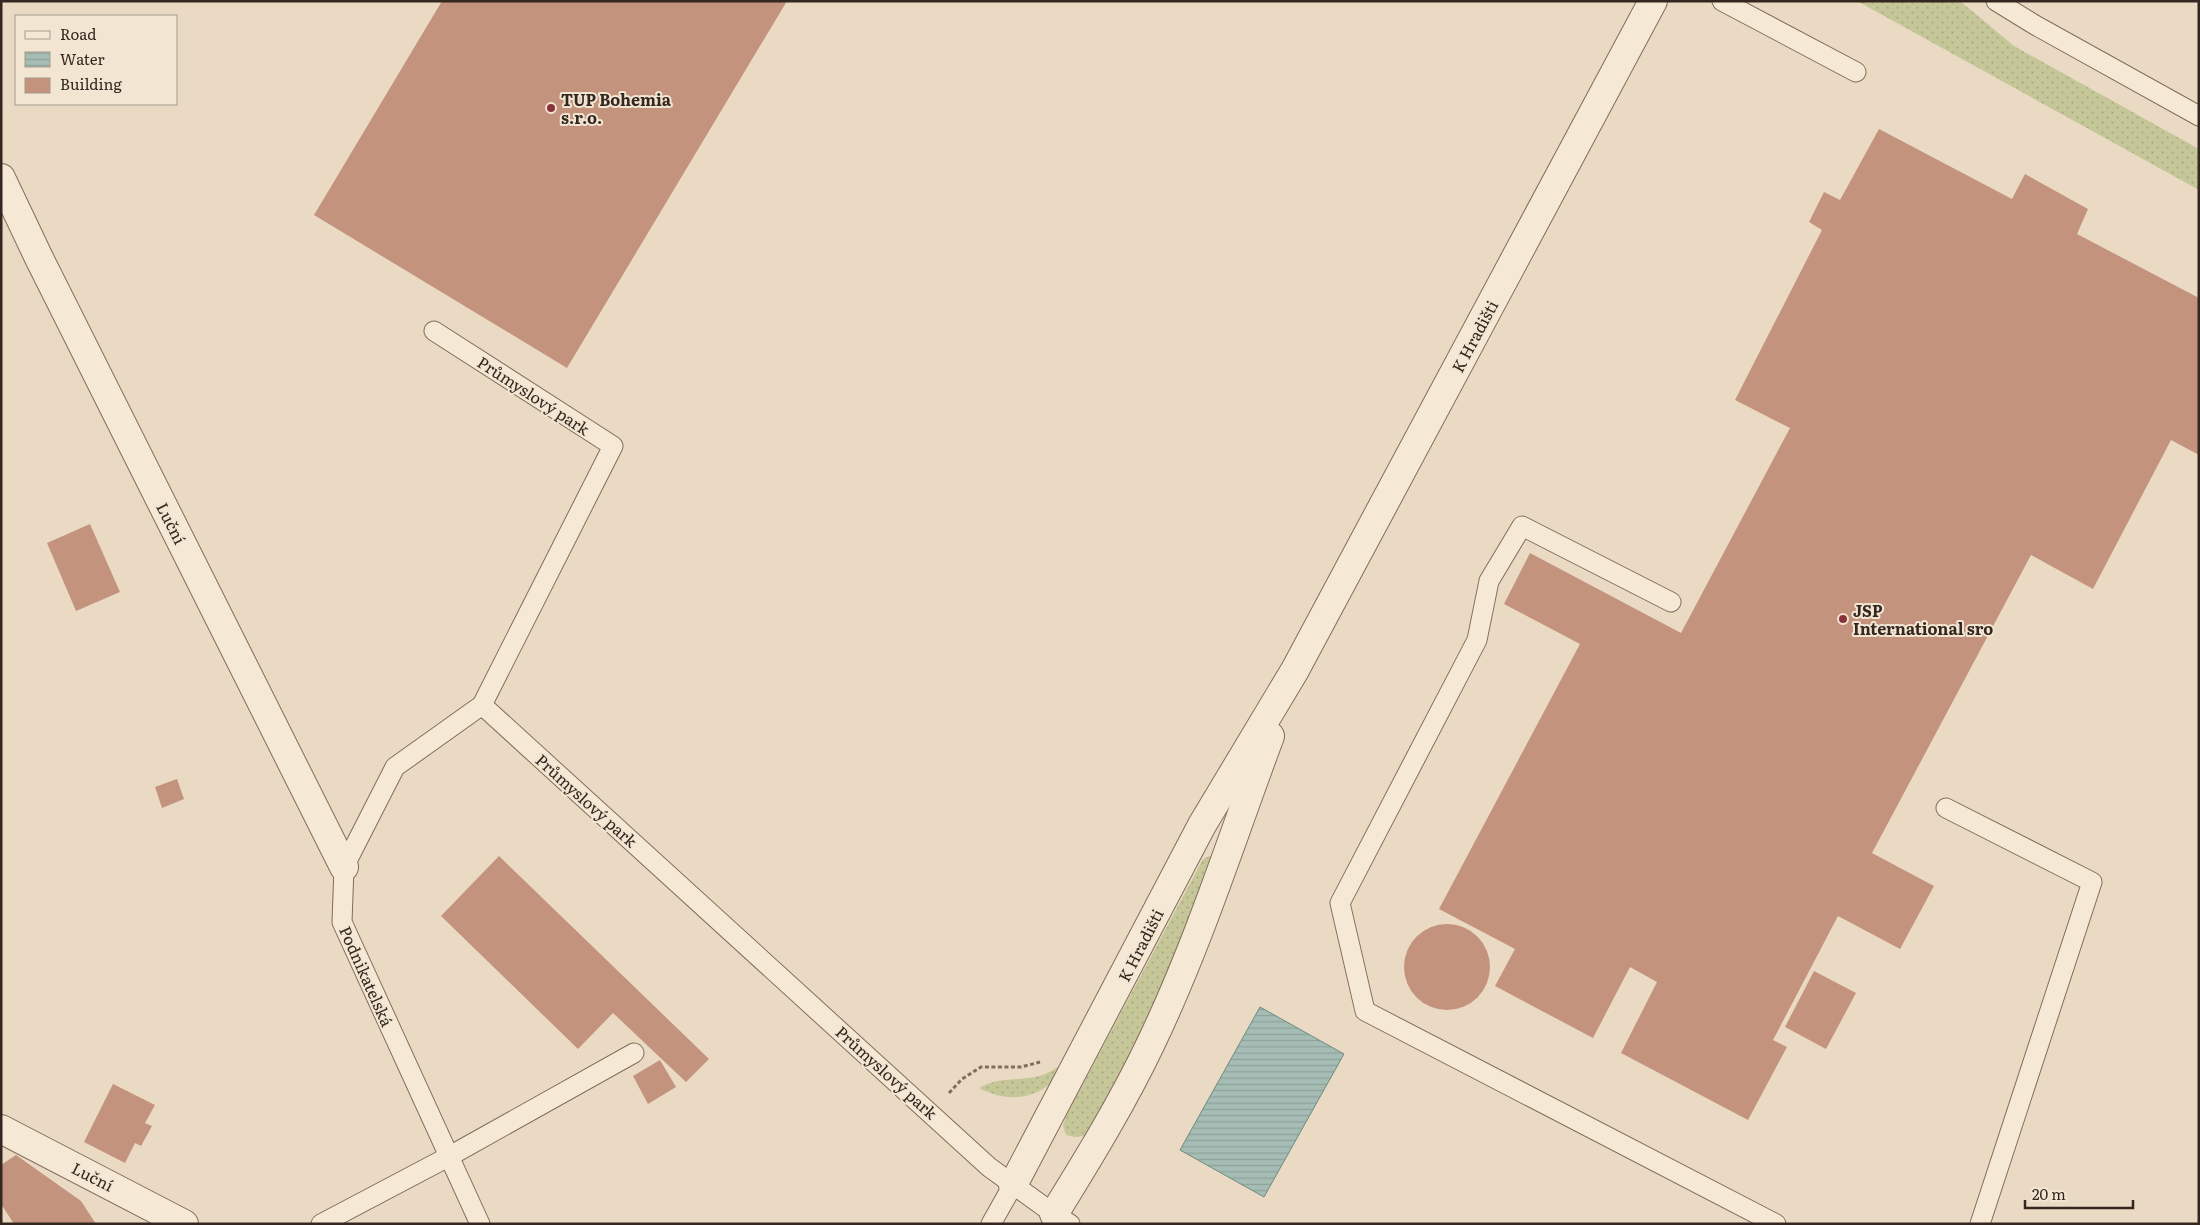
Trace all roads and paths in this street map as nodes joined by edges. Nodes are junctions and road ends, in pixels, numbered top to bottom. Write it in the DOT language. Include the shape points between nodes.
graph roads {
  1 [pos="1653,1"];
  2 [pos="1722,1"];
  3 [pos="1996,1"];
  4 [pos="1856,72"];
  5 [pos="2199,116"];
  6 [pos="1,178"];
  7 [pos="434,331"];
  8 [pos="1670,602"];
  9 [pos="1295,670"];
  10 [pos="482,705"];
  11 [pos="1946,808"];
  12 [pos="344,867"];
  13 [pos="634,1053"];
  14 [pos="1045,1060"];
  15 [pos="932,1113"];
  16 [pos="1,1129"];
  17 [pos="448,1157"];
  18 [pos="1013,1185"];
  19 [pos="1058,1221"];
  20 [pos="184,1224"];
  21 [pos="321,1224"];
  22 [pos="480,1224"];
  23 [pos="991,1224"];
  24 [pos="1776,1224"];
  25 [pos="1980,1224"];
  1 -- 9 [label="street, K Hradišti"];
  2 -- 4 [label="lane"];
  3 -- 5 [label="lane" via="2035,26"];
  6 -- 12 [label="street, Luční"];
  7 -- 10 [label="lane, Průmyslový park" via="613,446"];
  8 -- 24 [label="lane" via="1522,526 1489,581 1477,640 1340,903 1365,1011"];
  9 -- 18 [label="street, K Hradišti" via="1202,826"];
  9 -- 19 [label="street, K Hradišti" via="1188,956 1151,1044"];
  10 -- 12 [label="lane, Podnikatelská" via="395,767"];
  10 -- 15 [label="lane, Průmyslový park"];
  11 -- 25 [label="lane" via="2092,882"];
  12 -- 17 [label="lane, Podnikatelská" via="342,922"];
  13 -- 17 [label="lane"];
  14 -- 15 [label="path" via="1021,1067 981,1066 962,1079"];
  15 -- 18 [label="lane, Průmyslový park"];
  16 -- 20 [label="street, Luční"];
  17 -- 21 [label="lane"];
  17 -- 22 [label="lane, Podnikatelská"];
  18 -- 19 [label="lane, Průmyslový park"];
  18 -- 23 [label="lane, K Hradišti"];
}
